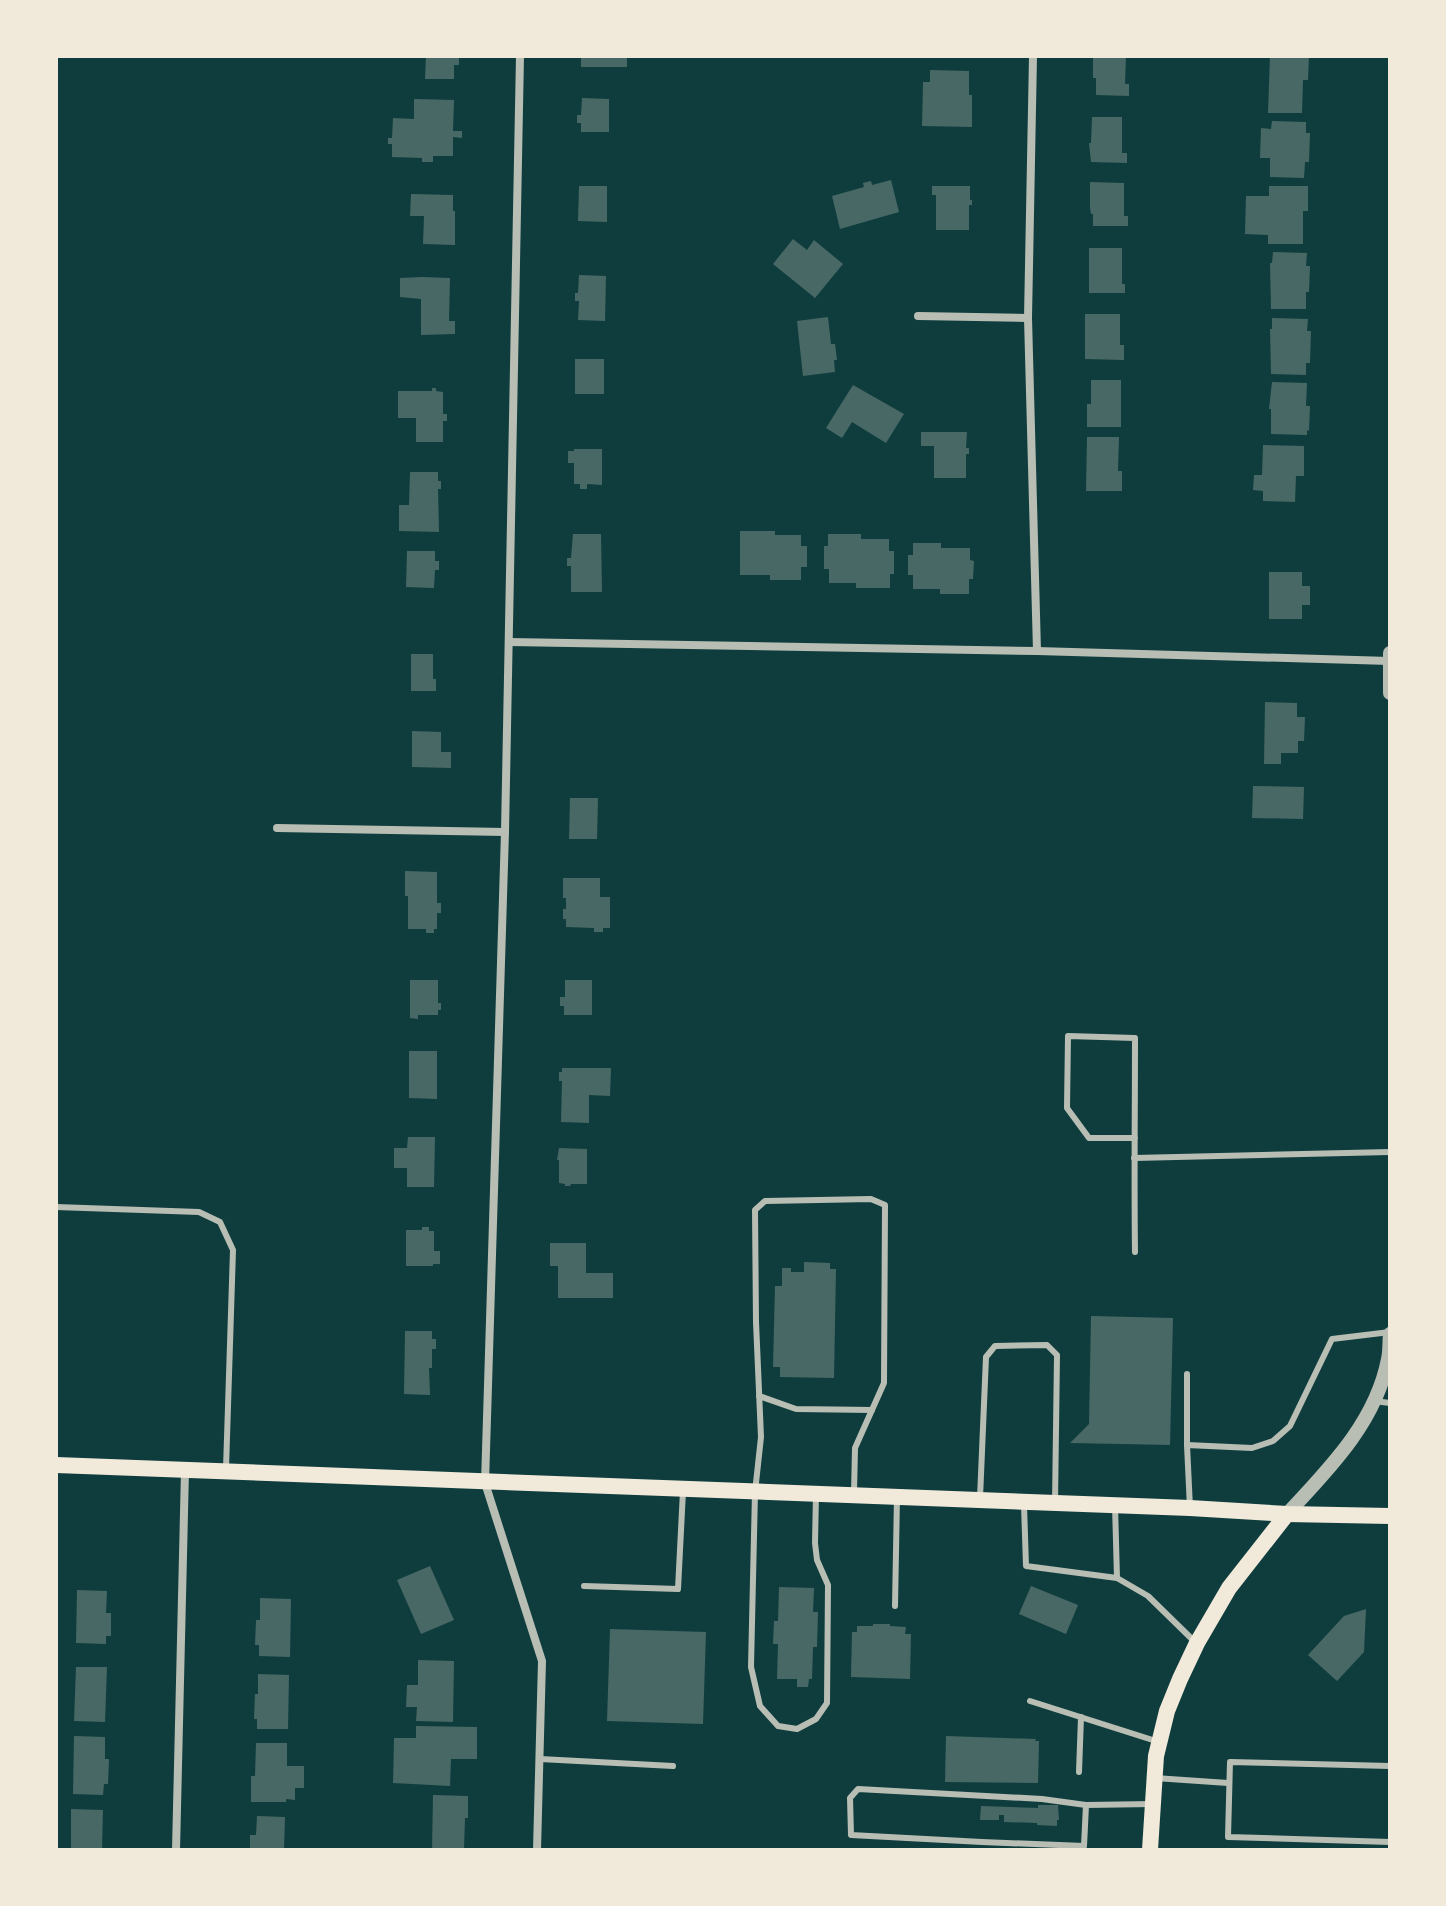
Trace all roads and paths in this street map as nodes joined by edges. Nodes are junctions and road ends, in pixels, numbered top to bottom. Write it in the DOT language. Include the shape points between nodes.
graph roads {
  1 [pos="520,56"];
  2 [pos="1033,56"];
  3 [pos="918,316"];
  4 [pos="1028,318"];
  5 [pos="509,642"];
  6 [pos="1037,651"];
  7 [pos="1390,653"];
  8 [pos="1390,661"];
  9 [pos="1390,693"];
  10 [pos="277,828"];
  11 [pos="505,832"];
  12 [pos="1135,1138"];
  13 [pos="1390,1152"];
  14 [pos="1134,1158"];
  15 [pos="56,1207"];
  16 [pos="1135,1252"];
  17 [pos="1390,1333"];
  18 [pos="1187,1374"];
  19 [pos="759,1396"];
  20 [pos="1374,1401"];
  21 [pos="1390,1403"];
  22 [pos="872,1410"];
  23 [pos="1187,1445"];
  24 [pos="56,1465"];
  25 [pos="185,1471"];
  26 [pos="225,1473"];
  27 [pos="485,1483"];
  28 [pos="683,1489"];
  29 [pos="755,1492"];
  30 [pos="816,1494"];
  31 [pos="854,1496"];
  32 [pos="897,1497"];
  33 [pos="980,1500"];
  34 [pos="1023,1501"];
  35 [pos="1055,1503"];
  36 [pos="1115,1505"];
  37 [pos="1190,1508"];
  38 [pos="1287,1514"];
  39 [pos="1390,1516"];
  40 [pos="1117,1578"];
  41 [pos="584,1586"];
  42 [pos="895,1606"];
  43 [pos="1197,1643"];
  44 [pos="1030,1701"];
  45 [pos="1081,1717"];
  46 [pos="1160,1742"];
  47 [pos="540,1759"];
  48 [pos="673,1766"];
  49 [pos="1390,1766"];
  50 [pos="1079,1772"];
  51 [pos="1155,1778"];
  52 [pos="1228,1783"];
  53 [pos="1153,1804"];
  54 [pos="1086,1805"];
  55 [pos="1390,1842"];
  56 [pos="176,1850"];
  57 [pos="537,1850"];
  58 [pos="1150,1850"];
  1 -- 5 [label="street"];
  2 -- 4 [label="street"];
  3 -- 4 [label="street"];
  4 -- 6 [label="street"];
  5 -- 6 [label="street"];
  5 -- 11 [label="street"];
  6 -- 8 [label="street"];
  7 -- 8 [label="street"];
  8 -- 9 [label="street"];
  10 -- 11 [label="street"];
  11 -- 27 [label="street"];
  12 -- 12 [label="lane" via="1135,1038 1068,1036 1067,1108 1089,1138"];
  12 -- 14 [label="lane"];
  13 -- 14 [label="lane"];
  14 -- 16 [label="lane"];
  15 -- 26 [label="lane" via="199,1212 220,1222 233,1250"];
  17 -- 20 [label="street" via="1388,1359"];
  17 -- 23 [label="lane" via="1332,1339 1290,1426 1273,1441 1252,1448"];
  18 -- 23 [label="lane"];
  19 -- 22 [label="lane" via="796,1409"];
  19 -- 22 [label="lane" via="755,1210 765,1201 871,1199 885,1205 884,1383"];
  19 -- 29 [label="lane"];
  20 -- 21 [label="lane"];
  20 -- 38 [label="street" via="1351,1441"];
  22 -- 31 [label="lane" via="855,1448"];
  23 -- 37 [label="lane"];
  24 -- 25 [label="main road"];
  25 -- 26 [label="main road"];
  25 -- 56 [label="street"];
  26 -- 27 [label="main road"];
  27 -- 28 [label="main road"];
  27 -- 47 [label="street" via="542,1661"];
  28 -- 29 [label="main road"];
  28 -- 41 [label="lane" via="678,1589"];
  29 -- 30 [label="main road"];
  29 -- 30 [label="lane" via="751,1667 760,1706 778,1726 797,1729 816,1719 827,1703 828,1585 817,1560"];
  30 -- 31 [label="main road"];
  31 -- 32 [label="main road"];
  32 -- 33 [label="main road"];
  32 -- 42 [label="lane"];
  33 -- 34 [label="main road"];
  33 -- 35 [label="lane" via="986,1357 995,1346 1047,1345 1057,1355"];
  34 -- 35 [label="main road"];
  34 -- 40 [label="lane" via="1026,1566"];
  35 -- 36 [label="main road"];
  36 -- 37 [label="main road"];
  36 -- 40 [label="lane"];
  37 -- 38 [label="main road"];
  38 -- 39 [label="main road"];
  38 -- 43 [label="main road" via="1229,1588"];
  40 -- 43 [label="lane" via="1148,1596"];
  43 -- 46 [label="main road" via="1167,1711"];
  44 -- 45 [label="lane"];
  45 -- 46 [label="lane"];
  45 -- 50 [label="lane"];
  46 -- 51 [label="main road"];
  47 -- 48 [label="lane"];
  47 -- 57 [label="street"];
  49 -- 52 [label="lane" via="1230,1762"];
  51 -- 52 [label="lane"];
  51 -- 53 [label="main road"];
  52 -- 55 [label="lane" via="1228,1837"];
  53 -- 54 [label="lane"];
  53 -- 58 [label="main road"];
  54 -- 54 [label="lane" via="858,1789 850,1798 851,1835 1084,1846"];
}
